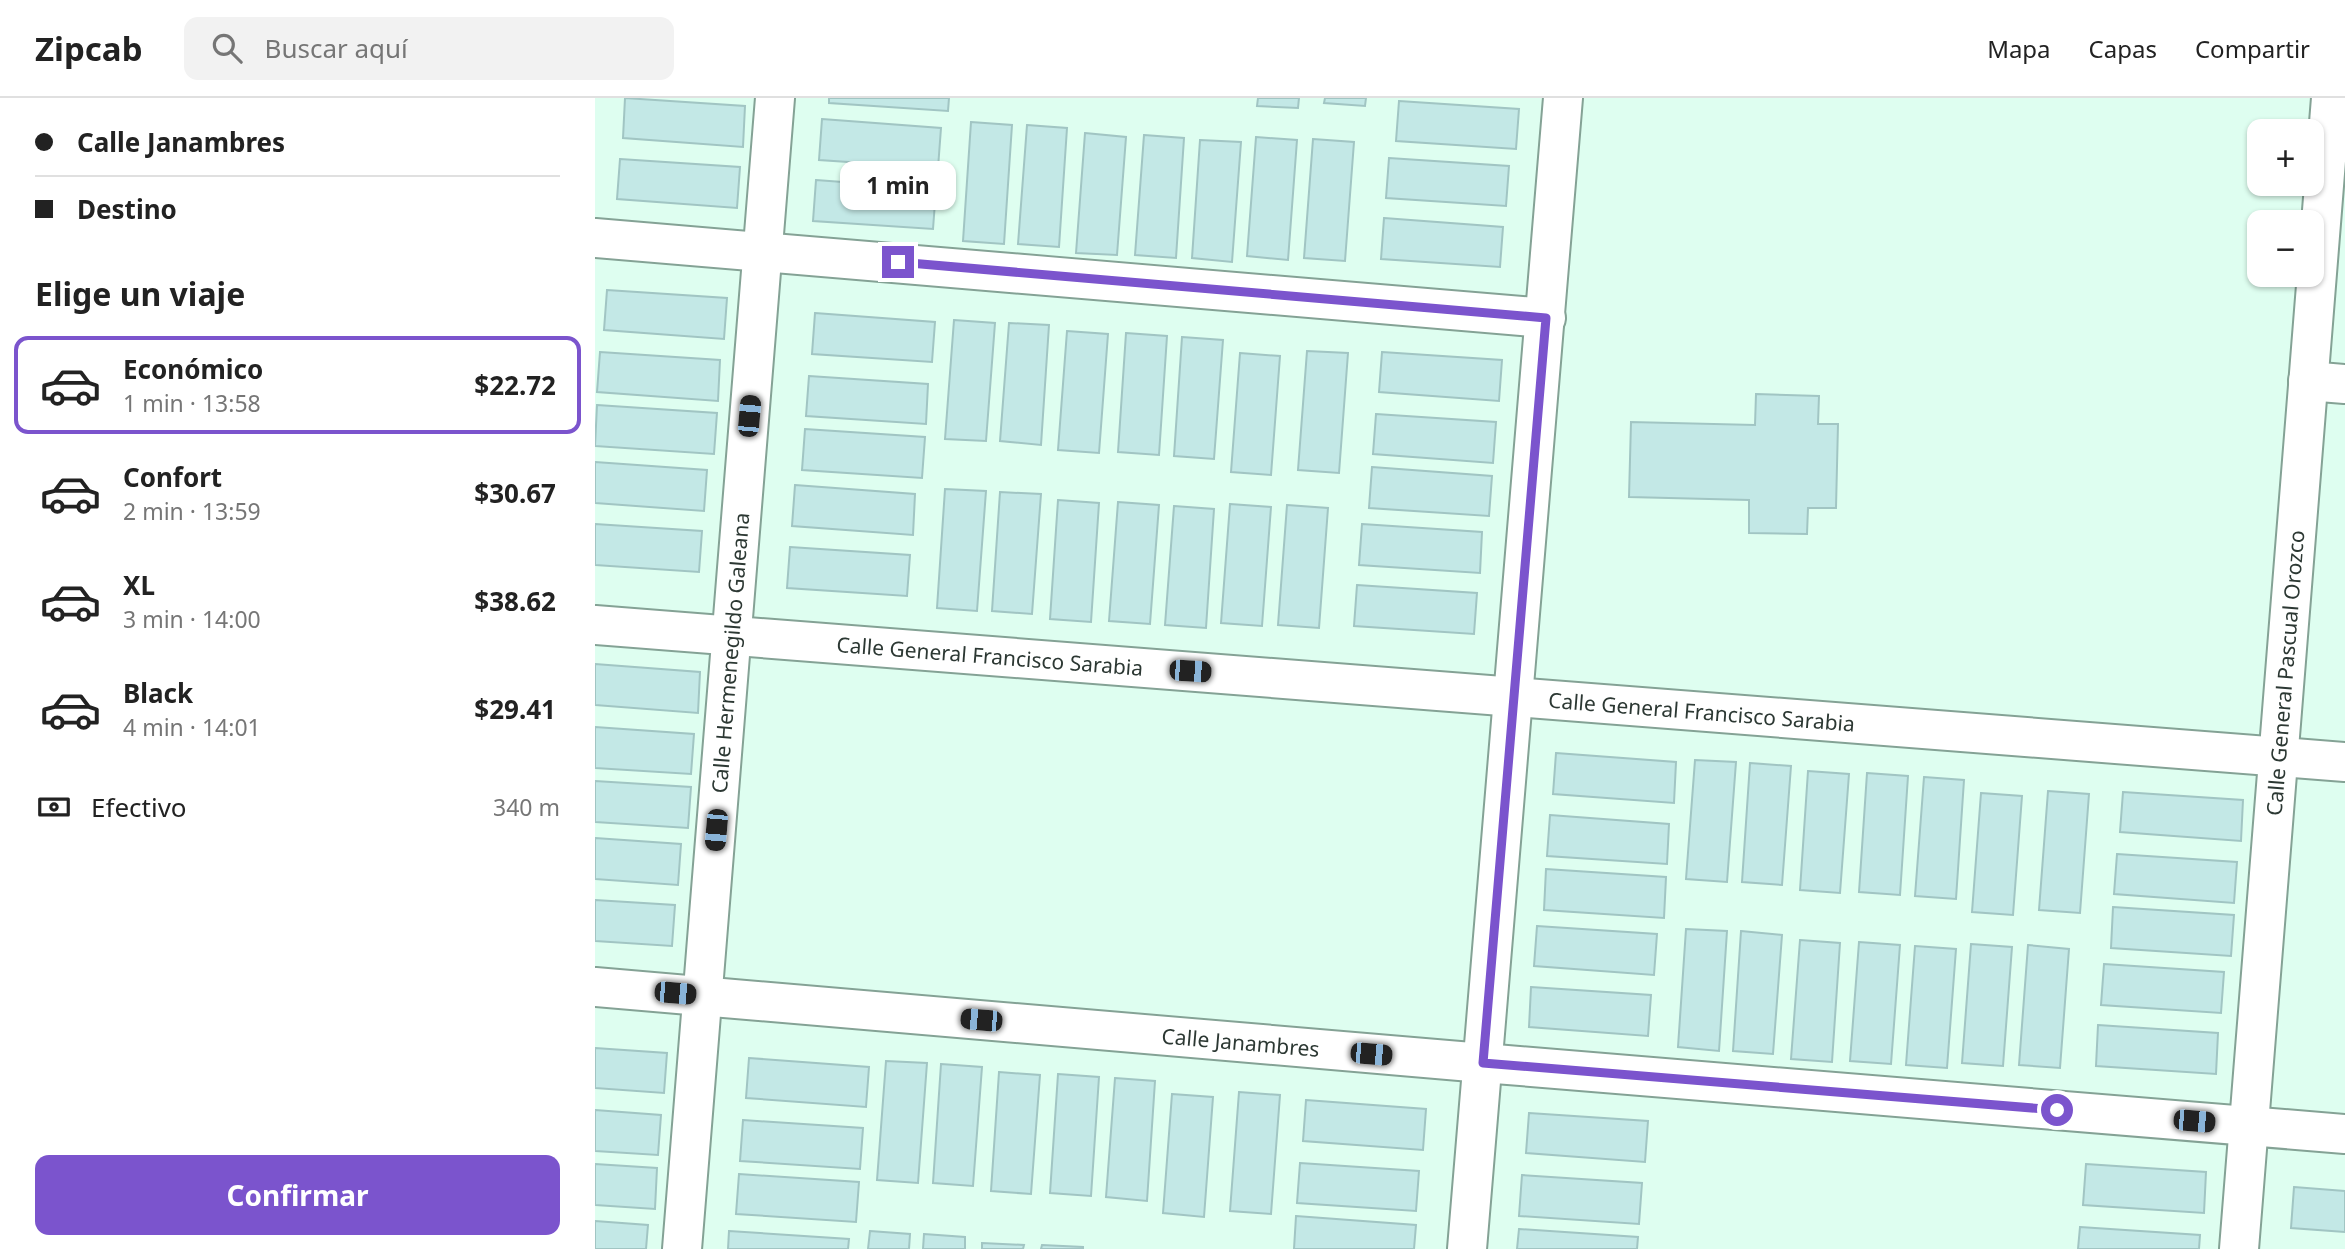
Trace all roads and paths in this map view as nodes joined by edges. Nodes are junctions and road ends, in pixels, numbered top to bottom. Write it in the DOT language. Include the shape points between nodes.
graph roads {
  1 [pos="775,98"];
  2 [pos="1563,98"];
  3 [pos="2331,98"];
  4 [pos="595,238"];
  5 [pos="763,251"];
  6 [pos="1546,318"];
  7 [pos="2327,382"];
  8 [pos="595,625"];
  9 [pos="731,635"];
  10 [pos="1514,697"];
  11 [pos="2278,757"];
  12 [pos="2345,762"];
  13 [pos="595,987"];
  14 [pos="702,996"];
  15 [pos="1483,1063"];
  16 [pos="2249,1125"];
  17 [pos="2345,1134"];
  18 [pos="682,1249"];
  19 [pos="1467,1249"];
  20 [pos="2239,1249"];
  1 -- 5 [label="street, Calle Hermenegildo Galeana"];
  2 -- 6 [label="street"];
  3 -- 7 [label="street, Calle General Pascual Orozco"];
  4 -- 5 [label="street"];
  5 -- 6 [label="street"];
  5 -- 9 [label="street, Calle Hermenegildo Galeana"];
  6 -- 10 [label="street"];
  7 -- 11 [label="street, Calle General Pascual Orozco"];
  8 -- 9 [label="street, Calle General Francisco Sarabia"];
  9 -- 10 [label="street, Calle General Francisco Sarabia"];
  9 -- 14 [label="street, Calle Hermenegildo Galeana"];
  10 -- 11 [label="street, Calle General Francisco Sarabia"];
  10 -- 15 [label="street"];
  11 -- 12 [label="street, Calle General Francisco Sarabia"];
  11 -- 16 [label="street, Calle General Pascual Orozco"];
  13 -- 14 [label="street, Calle Janambres"];
  14 -- 15 [label="street, Calle Janambres"];
  14 -- 18 [label="street, Calle Hermenegildo Galeana"];
  15 -- 16 [label="street, Calle Janambres"];
  15 -- 19 [label="street"];
  16 -- 17 [label="street, Calle Janambres"];
  16 -- 20 [label="street, Calle General Pascual Orozco"];
}
